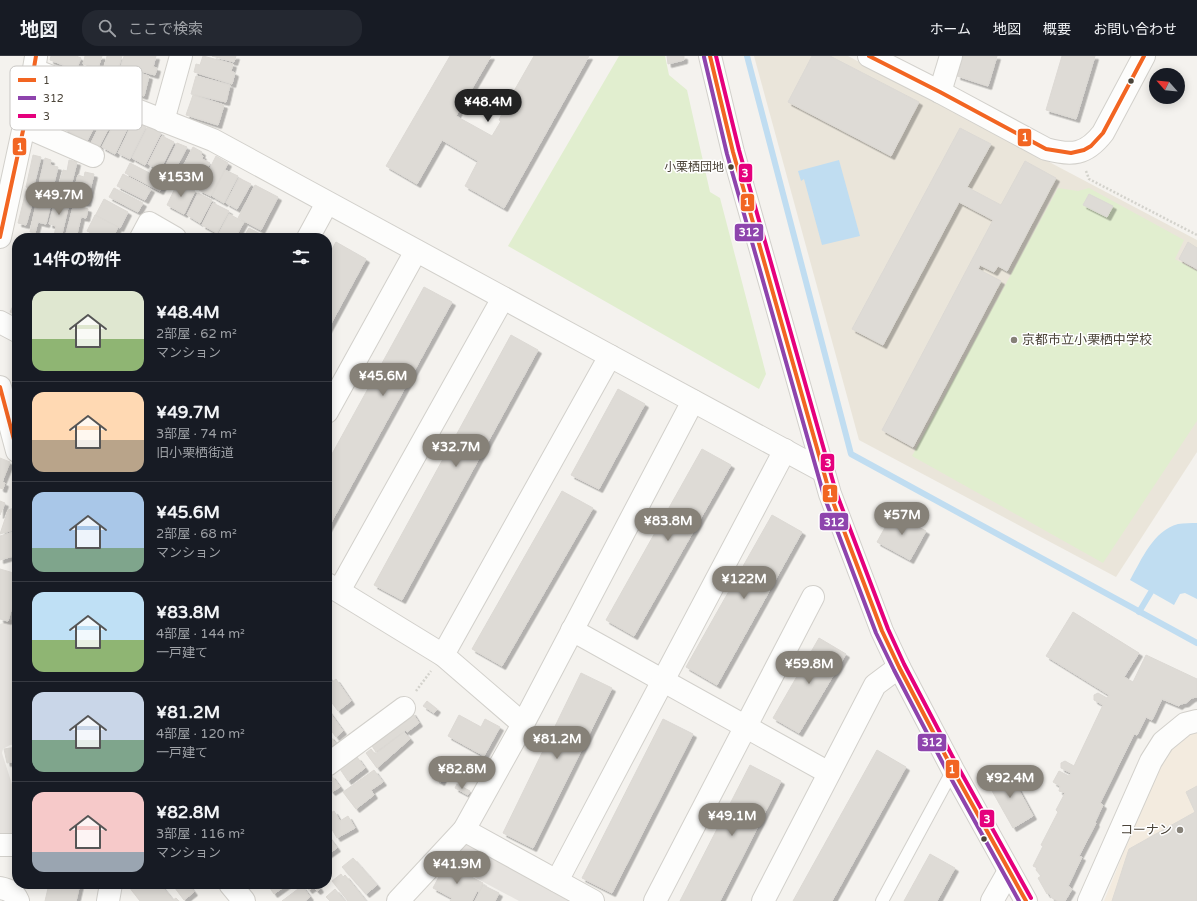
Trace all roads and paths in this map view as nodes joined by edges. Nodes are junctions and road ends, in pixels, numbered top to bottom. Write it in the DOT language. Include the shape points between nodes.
graph roads {
  1 [pos="181,56"];
  2 [pos="710,56"];
  3 [pos="869,56"];
  4 [pos="951,56"];
  5 [pos="1144,56"];
  6 [pos="940,92"];
  7 [pos="142,111"];
  8 [pos="163,121"];
  9 [pos="23,130"];
  10 [pos="33,130"];
  11 [pos="1080,152"];
  12 [pos="93,156"];
  13 [pos="327,203"];
  14 [pos="143,233"];
  15 [pos="166,233"];
  16 [pos="311,233"];
  17 [pos="1197,235"];
  18 [pos="0,239"];
  19 [pos="12,242"];
  20 [pos="416,251"];
  21 [pos="503,298"];
  22 [pos="0,322"];
  23 [pos="12,328"];
  24 [pos="610,356"];
  25 [pos="2,400"];
  26 [pos="693,401"];
  27 [pos="332,403"];
  28 [pos="12,434"];
  29 [pos="785,450"];
  30 [pos="823,471"];
  31 [pos="333,587"];
  32 [pos="813,597"];
  33 [pos="572,630"];
  34 [pos="443,655"];
  35 [pos="899,667"];
  36 [pos="663,681"];
  37 [pos="404,708"];
  38 [pos="1197,721"];
  39 [pos="523,724"];
  40 [pos="745,727"];
  41 [pos="332,761"];
  42 [pos="953,770"];
  43 [pos="829,773"];
  44 [pos="464,830"];
  45 [pos="12,845"];
  46 [pos="0,846"];
  47 [pos="1009,871"];
  48 [pos="557,881"];
  49 [pos="0,888"];
  50 [pos="234,889"];
  51 [pos="404,899"];
  52 [pos="18,901"];
  53 [pos="244,901"];
  54 [pos="593,901"];
  55 [pos="655,901"];
  56 [pos="763,901"];
  57 [pos="882,901"];
  58 [pos="992,901"];
  59 [pos="1026,901"];
  60 [pos="1089,901"];
  1 -- 8 [label="street"];
  2 -- 30 [label="street" via="733,152"];
  3 -- 6 [label="street"];
  4 -- 6 [label="street"];
  5 -- 11 [label="street" via="1103,133 1094,144"];
  6 -- 11 [label="street" via="1046,149 1063,154"];
  7 -- 8 [label="street"];
  8 -- 13 [label="street" via="213,140"];
  9 -- 18 [label="street"];
  10 -- 12 [label="street"];
  11 -- 17 [label="path" via="1089,179"];
  13 -- 16 [label="street"];
  13 -- 20 [label="street"];
  14 -- 15 [label="street" via="148,223"];
  18 -- 19 [label="street"];
  20 -- 21 [label="street"];
  20 -- 27 [label="street"];
  21 -- 24 [label="street"];
  21 -- 31 [label="street"];
  22 -- 23 [label="street"];
  24 -- 26 [label="street"];
  24 -- 34 [label="street"];
  25 -- 28 [label="street"];
  26 -- 29 [label="street"];
  26 -- 33 [label="street"];
  29 -- 30 [label="street"];
  29 -- 36 [label="street"];
  30 -- 35 [label="street" via="880,624"];
  31 -- 34 [label="street"];
  32 -- 40 [label="street"];
  33 -- 36 [label="street"];
  33 -- 39 [label="street"];
  34 -- 37 [label="path"];
  34 -- 39 [label="street"];
  35 -- 42 [label="street"];
  35 -- 43 [label="street" via="875,685"];
  36 -- 40 [label="street"];
  36 -- 48 [label="street"];
  37 -- 41 [label="street"];
  38 -- 60 [label="street" via="1185,724 1163,742 1151,761"];
  39 -- 44 [label="street"];
  40 -- 43 [label="street"];
  40 -- 55 [label="street"];
  42 -- 47 [label="street"];
  42 -- 57 [label="lane"];
  43 -- 56 [label="street"];
  44 -- 48 [label="street"];
  44 -- 51 [label="street"];
  45 -- 46 [label="street"];
  47 -- 58 [label="street"];
  47 -- 59 [label="street"];
  48 -- 54 [label="street"];
  49 -- 52 [label="street" via="10,890"];
  50 -- 53 [label="street"];
}
